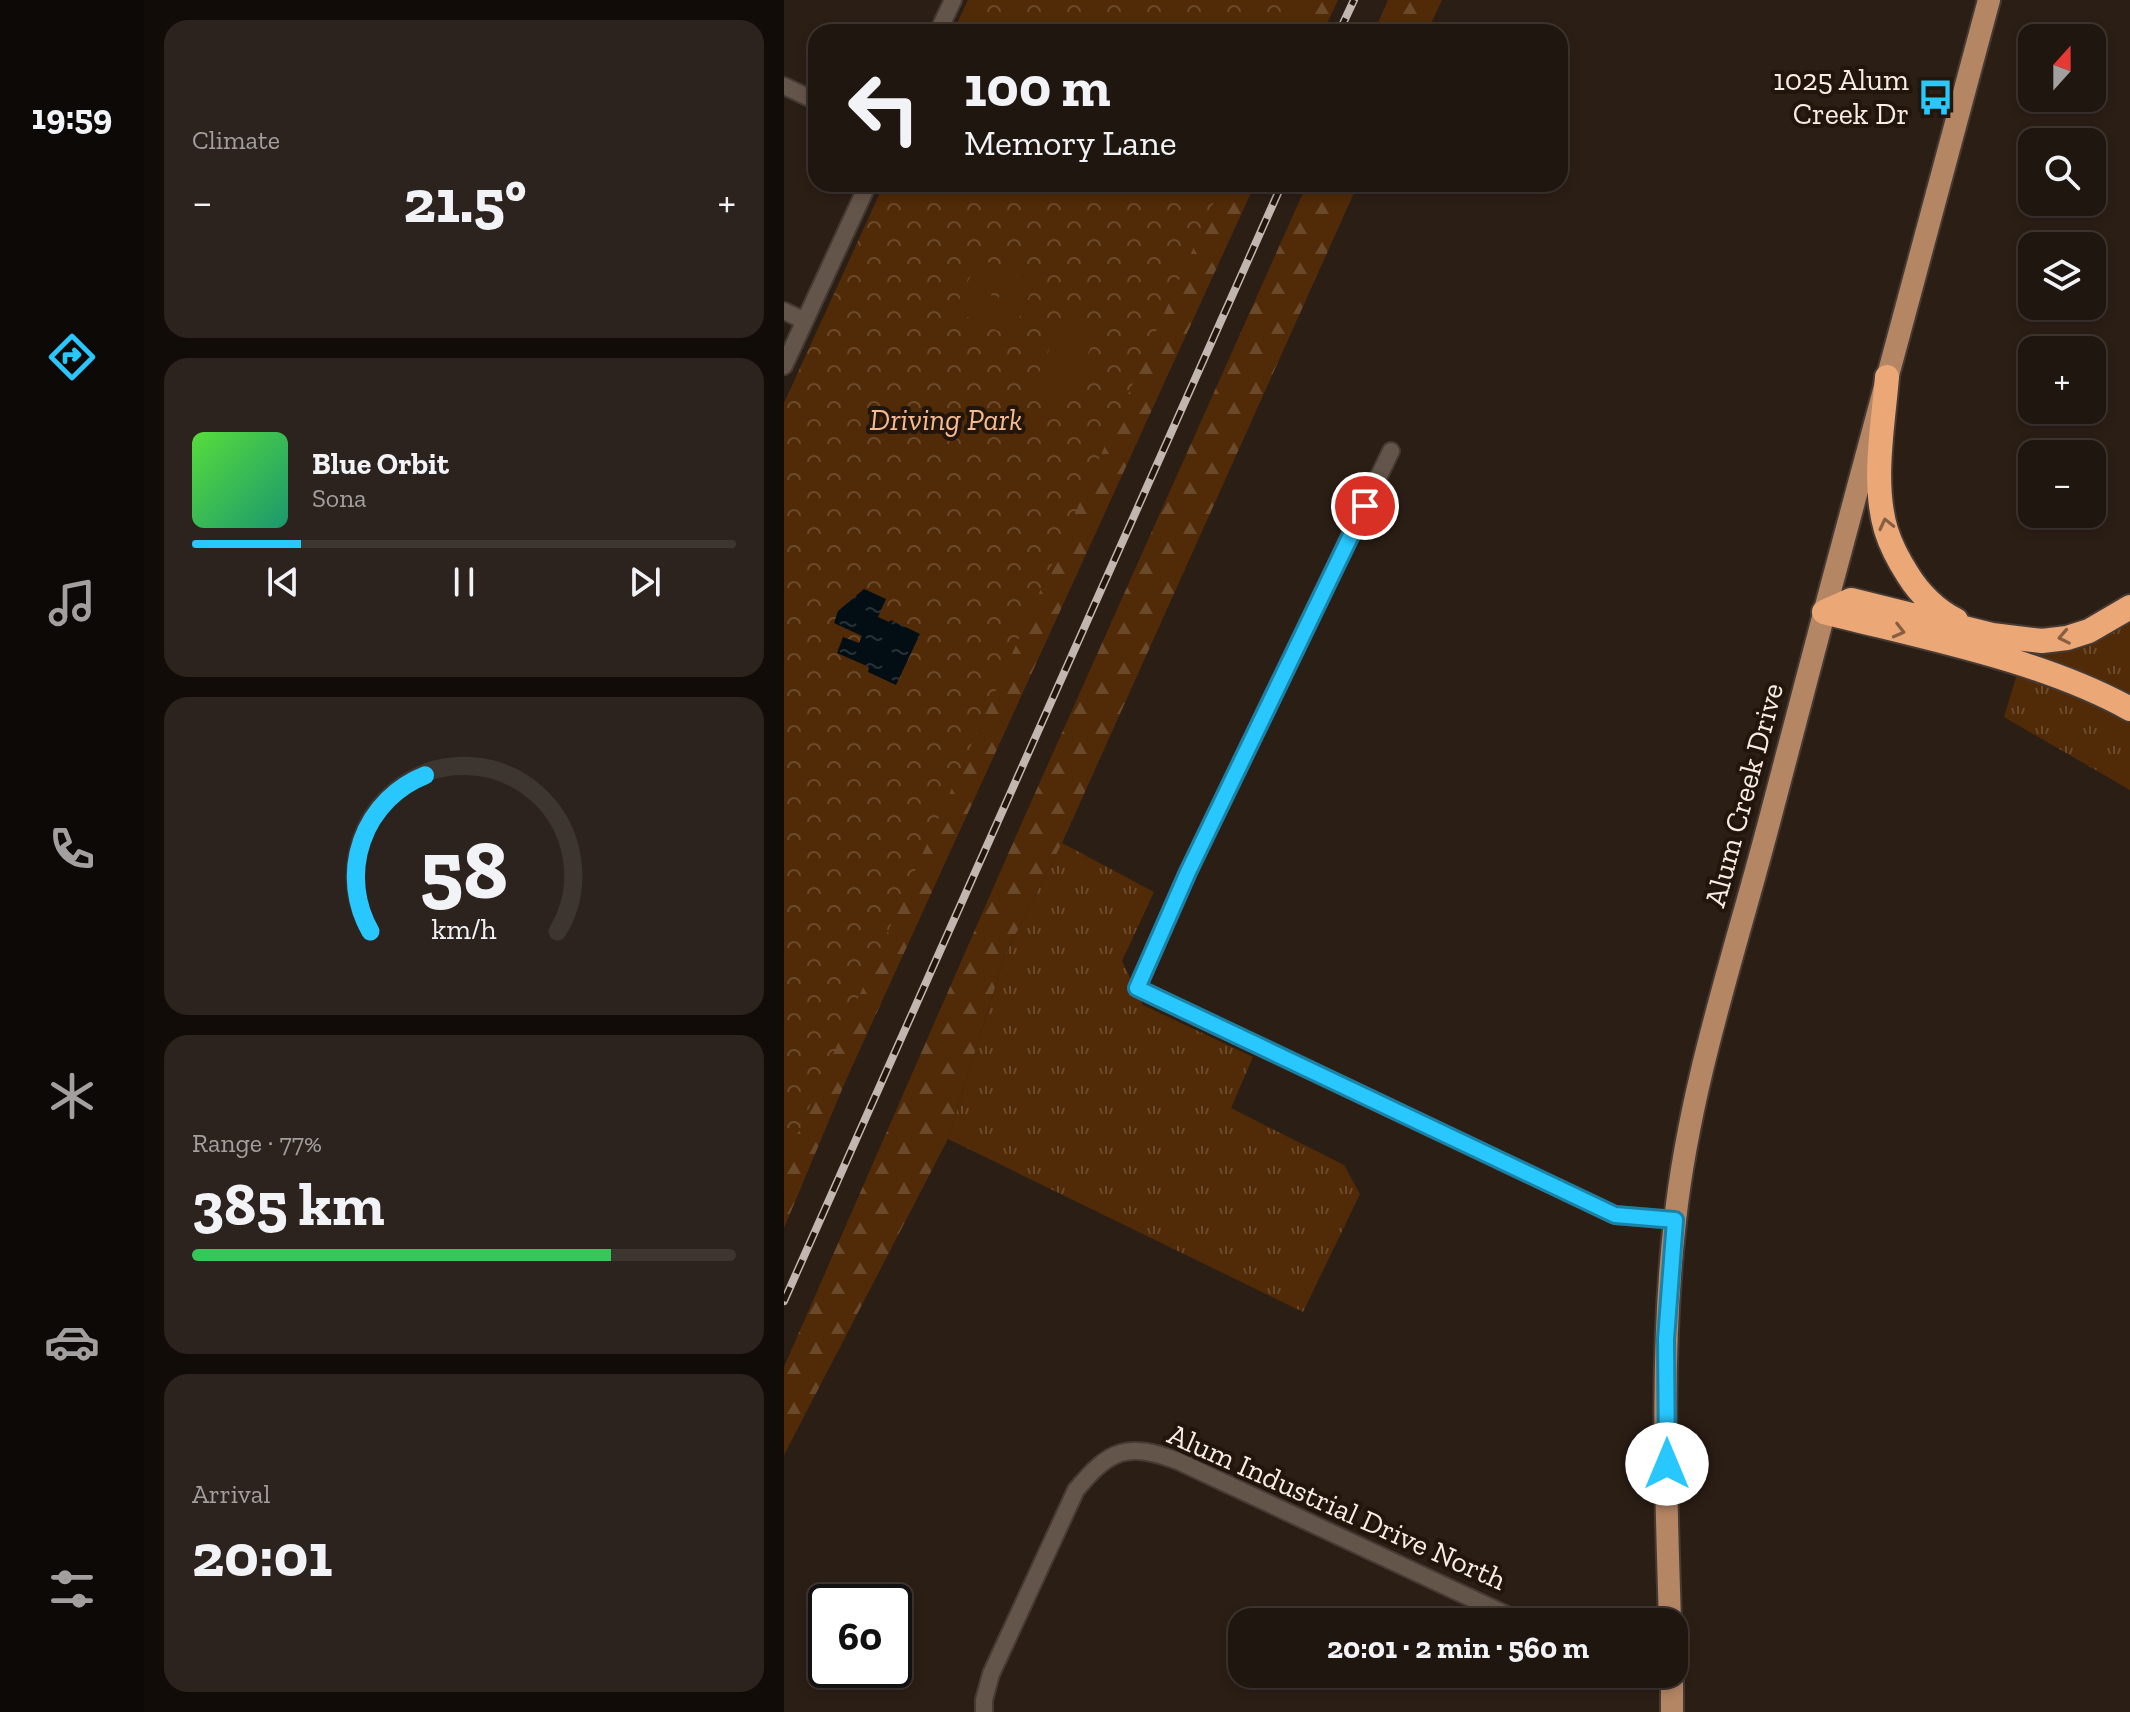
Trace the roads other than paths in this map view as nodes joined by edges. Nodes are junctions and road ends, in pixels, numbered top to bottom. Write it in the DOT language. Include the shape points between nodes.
graph roads {
  1 [pos="953,0"];
  2 [pos="1989,0"];
  3 [pos="942,24"];
  4 [pos="784,86"];
  5 [pos="808,97"];
  6 [pos="864,192"];
  7 [pos="784,311"];
  8 [pos="805,321"];
  9 [pos="784,366"];
  10 [pos="1887,377"];
  11 [pos="1391,451"];
  12 [pos="2130,607"];
  13 [pos="1824,612"];
  14 [pos="1992,635"];
  15 [pos="2130,709"];
  16 [pos="1675,1220"];
  17 [pos="1492,1608"];
  18 [pos="1670,1608"];
  19 [pos="1672,1688"];
  20 [pos="984,1712"];
  21 [pos="1672,1712"];
  1 -- 3 [label="street"];
  2 -- 10 [label="main road, Alum Creek Drive"];
  4 -- 5 [label="street"];
  6 -- 8 [label="street"];
  7 -- 8 [label="street"];
  8 -- 9 [label="street"];
  10 -- 13 [label="main road, Alum Creek Drive"];
  14 -- 10 [label="highway, one-way" via="1948,616 1929,601 1905,570 1886,530 1881,464"];
  11 -- 16 [label="street" via="1137,988 1615,1215"];
  12 -- 14 [label="highway, one-way" via="2067,638 2029,641"];
  13 -- 14 [label="highway" via="1851,600"];
  13 -- 15 [label="highway, one-way" via="2029,667"];
  13 -- 16 [label="main road, Alum Creek Drive" via="1705,1056"];
  16 -- 18 [label="main road, Alum Creek Drive" via="1666,1339"];
  17 -- 20 [label="street, Alum Industrial Drive North" via="1178,1461 1153,1452 1126,1451 1097,1465 1076,1490 991,1674"];
  19 -- 21 [label="main road"];
}
